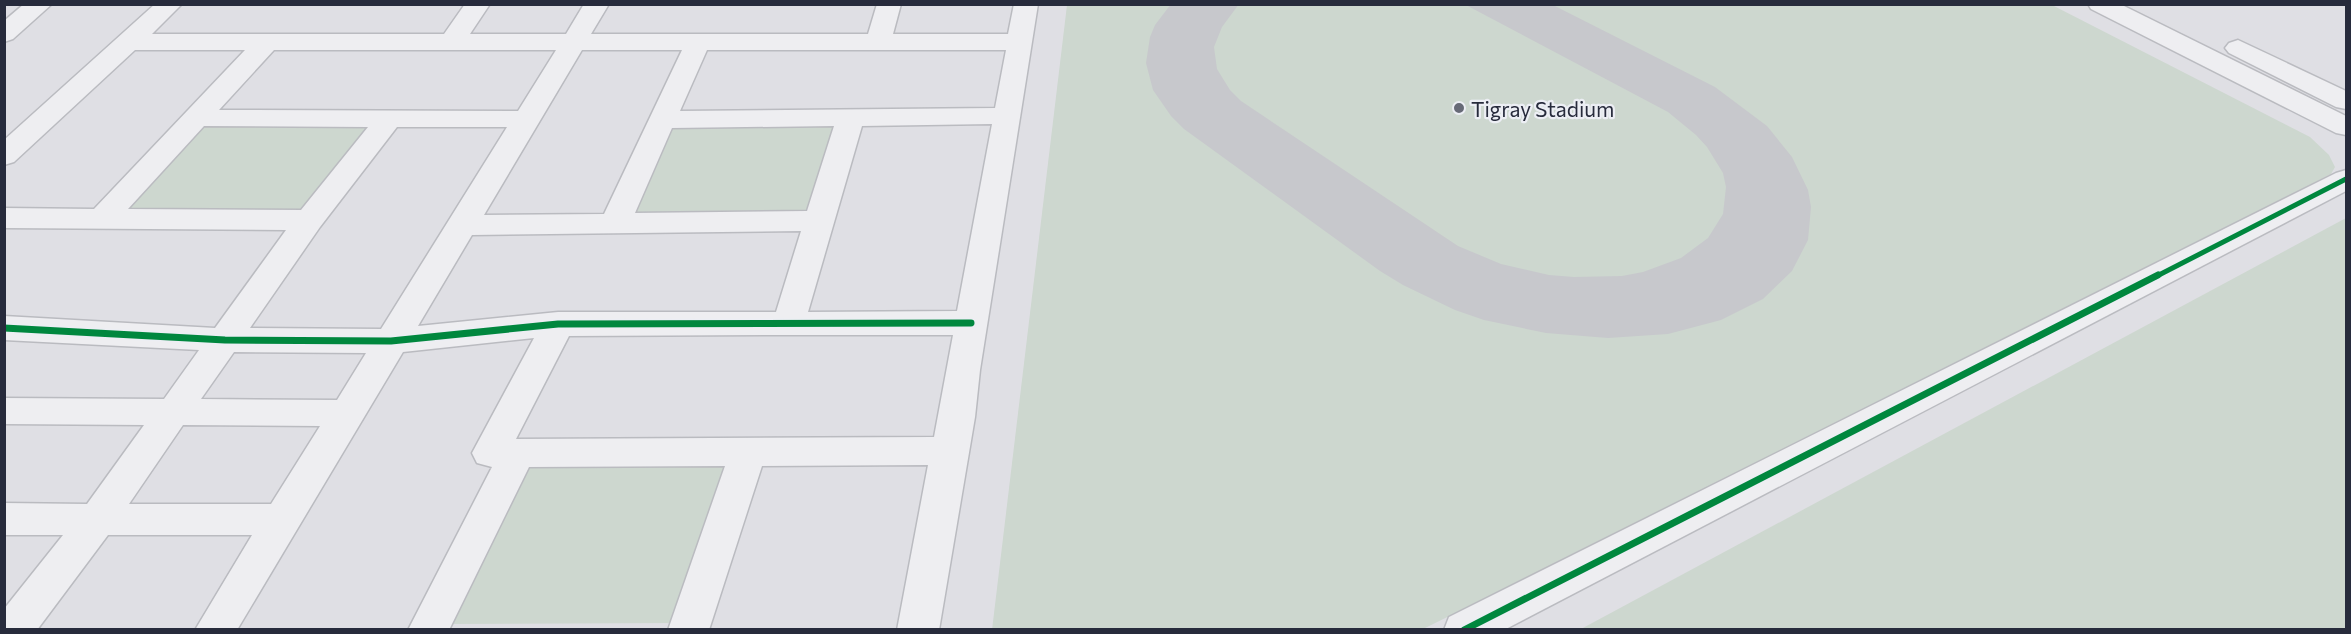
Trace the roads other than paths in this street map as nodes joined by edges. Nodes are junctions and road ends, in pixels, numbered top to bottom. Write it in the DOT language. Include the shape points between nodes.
graph roads {
  1 [pos="40,4"];
  2 [pos="146,4"];
  3 [pos="170,4"];
  4 [pos="478,4"];
  5 [pos="597,4"];
  6 [pos="890,4"];
  7 [pos="1026,4"];
  8 [pos="2100,4"];
  9 [pos="2149,4"];
  10 [pos="4,34"];
  11 [pos="128,42"];
  12 [pos="267,42"];
  13 [pos="452,42"];
  14 [pos="698,42"];
  15 [pos="1020,42"];
  16 [pos="573,43"];
  17 [pos="878,43"];
  18 [pos="2346,101"];
  19 [pos="1007,116"];
  20 [pos="851,117"];
  21 [pos="197,118"];
  22 [pos="389,119"];
  23 [pos="526,119"];
  24 [pos="662,120"];
  25 [pos="2346,127"];
  26 [pos="4,131"];
  27 [pos="4,156"];
  28 [pos="2346,179"];
  29 [pos="4,218"];
  30 [pos="103,218"];
  31 [pos="309,220"];
  32 [pos="818,221"];
  33 [pos="615,223"];
  34 [pos="462,225"];
  35 [pos="971,323"];
  36 [pos="558,324"];
  37 [pos="788,325"];
  38 [pos="4,328"];
  39 [pos="225,340"];
  40 [pos="391,341"];
  41 [pos="4,411"];
  42 [pos="175,412"];
  43 [pos="347,413"];
  44 [pos="748,452"];
  45 [pos="949,452"];
  46 [pos="518,453"];
  47 [pos="4,519"];
  48 [pos="97,520"];
  49 [pos="281,520"];
  50 [pos="13,630"];
  51 [pos="215,630"];
  52 [pos="429,630"];
  53 [pos="688,630"];
  54 [pos="918,630"];
  55 [pos="1464,630"];
  1 -- 10 [label="street"];
  2 -- 26 [label="street"];
  3 -- 11 [label="street"];
  4 -- 13 [label="street"];
  5 -- 16 [label="street"];
  6 -- 17 [label="street"];
  7 -- 15 [label="street"];
  8 -- 25 [label="street"];
  9 -- 18 [label="street"];
  11 -- 12 [label="street"];
  11 -- 27 [label="street"];
  12 -- 13 [label="street"];
  12 -- 21 [label="street"];
  13 -- 16 [label="street"];
  14 -- 16 [label="street"];
  14 -- 17 [label="street"];
  14 -- 24 [label="street"];
  15 -- 17 [label="street"];
  15 -- 19 [label="street"];
  16 -- 23 [label="street"];
  19 -- 20 [label="street"];
  19 -- 35 [label="street"];
  20 -- 24 [label="street"];
  20 -- 32 [label="street"];
  21 -- 22 [label="street"];
  21 -- 30 [label="street"];
  22 -- 23 [label="street"];
  22 -- 31 [label="street"];
  23 -- 34 [label="street"];
  24 -- 33 [label="street"];
  28 -- 55 [label="street"];
  29 -- 30 [label="street"];
  30 -- 31 [label="street"];
  31 -- 39 [label="street"];
  32 -- 33 [label="street"];
  32 -- 37 [label="street"];
  33 -- 34 [label="street"];
  34 -- 40 [label="street"];
  35 -- 37 [label="street"];
  35 -- 45 [label="street"];
  36 -- 37 [label="street"];
  36 -- 40 [label="street"];
  36 -- 46 [label="street" via="490,453"];
  38 -- 39 [label="street"];
  39 -- 40 [label="street"];
  39 -- 42 [label="street"];
  40 -- 43 [label="street"];
  41 -- 42 [label="street"];
  42 -- 43 [label="street"];
  42 -- 48 [label="street"];
  43 -- 49 [label="street"];
  44 -- 45 [label="street"];
  44 -- 46 [label="street"];
  44 -- 53 [label="street"];
  45 -- 54 [label="street"];
  46 -- 52 [label="street"];
  47 -- 48 [label="street"];
  48 -- 49 [label="street"];
  48 -- 50 [label="street"];
  49 -- 51 [label="street"];
}
